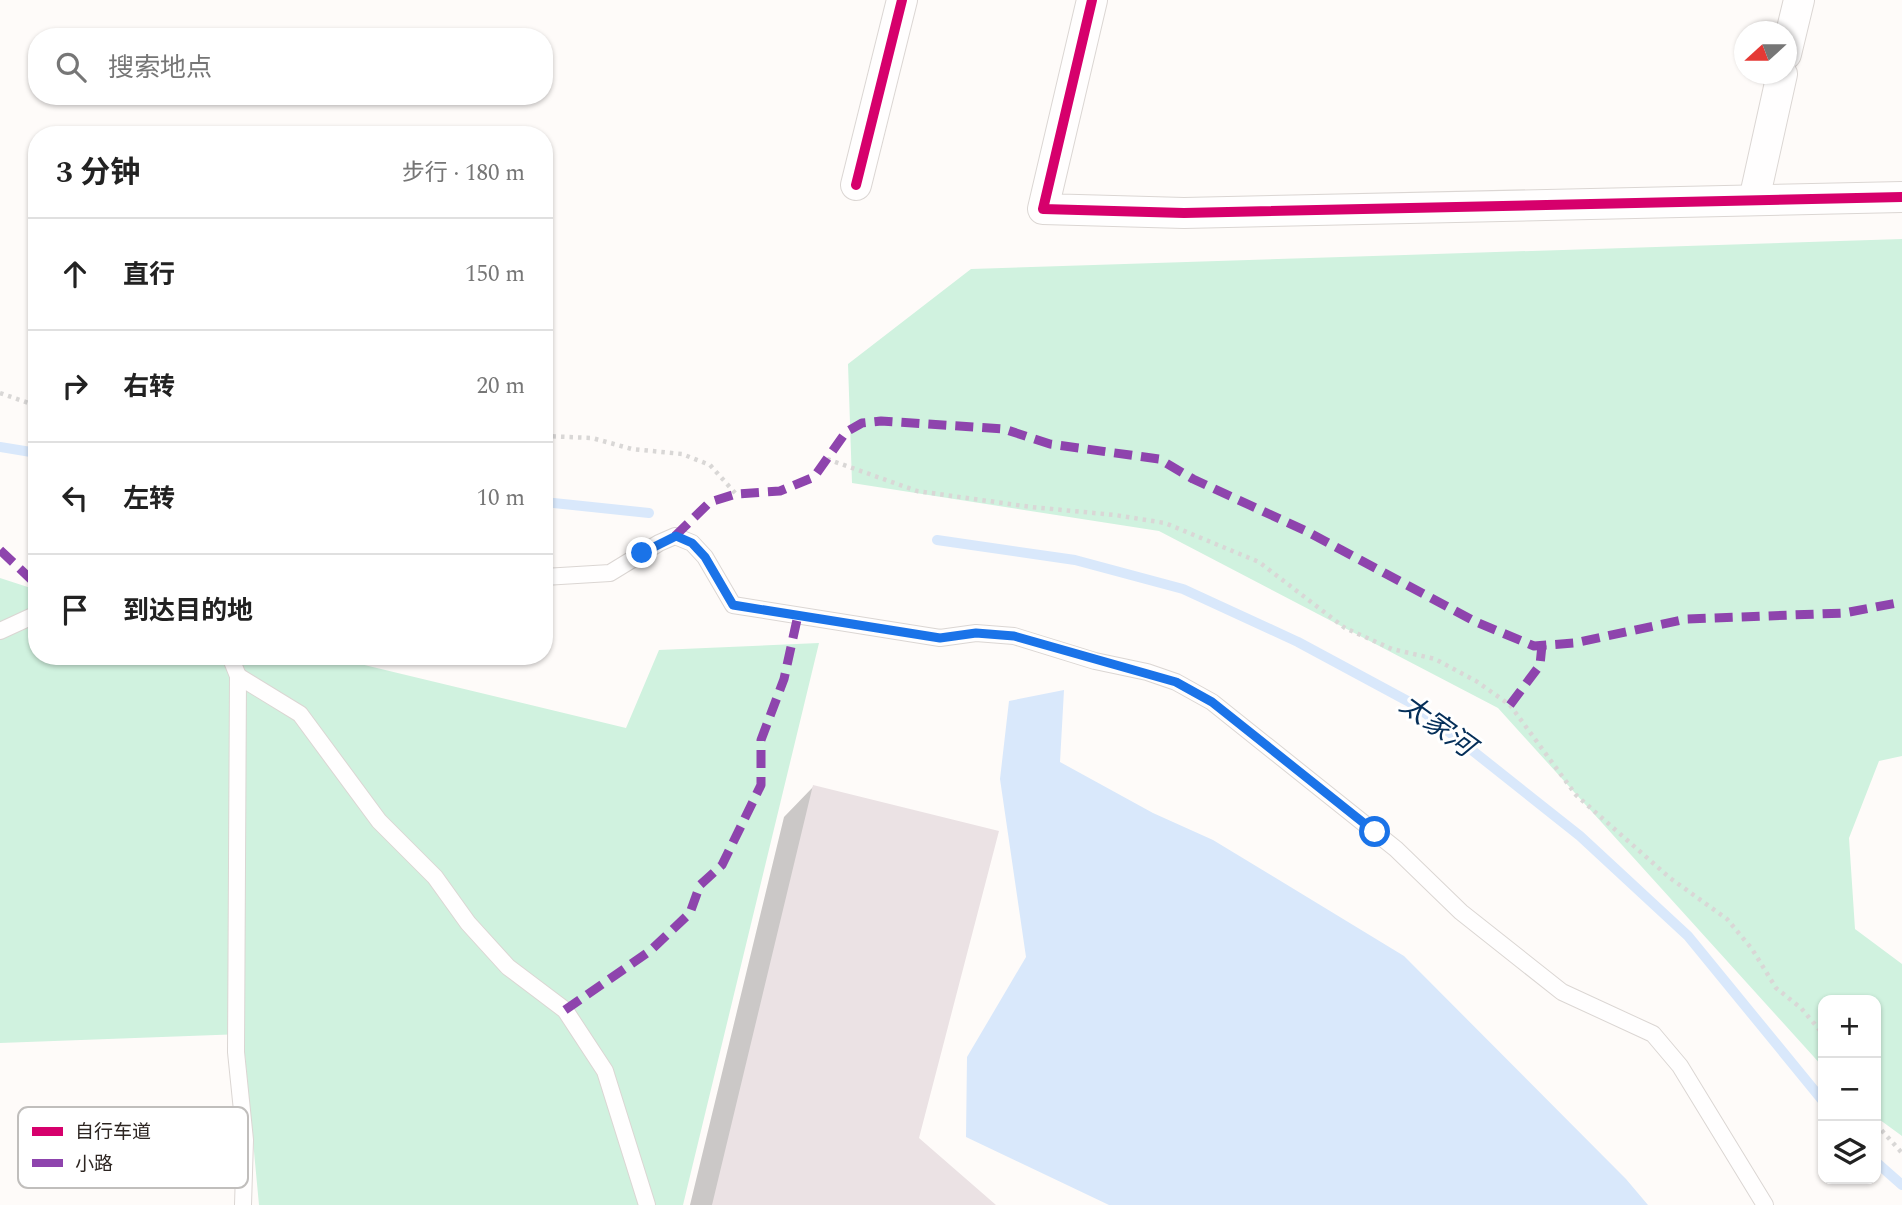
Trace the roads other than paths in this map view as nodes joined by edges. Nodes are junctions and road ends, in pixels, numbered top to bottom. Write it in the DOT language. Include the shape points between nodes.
graph roads {
  1 [pos="902,0"];
  2 [pos="1092,0"];
  3 [pos="1798,0"];
  4 [pos="1794,21"];
  5 [pos="1780,84"];
  6 [pos="856,185"];
  7 [pos="1902,197"];
  8 [pos="1754,200"];
  9 [pos="553,576"];
  10 [pos="28,618"];
  11 [pos="0,631"];
  12 [pos="234,665"];
  13 [pos="238,676"];
  14 [pos="242,1107"];
  15 [pos="647,1205"];
  16 [pos="1765,1205"];
  1 -- 6 [label="street"];
  2 -- 8 [label="street" via="1043,209 1184,213"];
  3 -- 4 [label="street"];
  5 -- 8 [label="street"];
  7 -- 8 [label="street"];
  9 -- 16 [label="lane" via="610,573 676,536 692,543 705,557 733,605 940,638 976,633 1014,636 1176,682 1212,702 1385,840 1461,912 1562,992 1653,1034 1680,1066"];
  10 -- 11 [label="lane"];
  12 -- 13 [label="lane"];
  13 -- 14 [label="lane" via="236,1052"];
  13 -- 15 [label="lane" via="300,714 379,821 435,877 468,923 508,967 565,1010 605,1070"];
}
